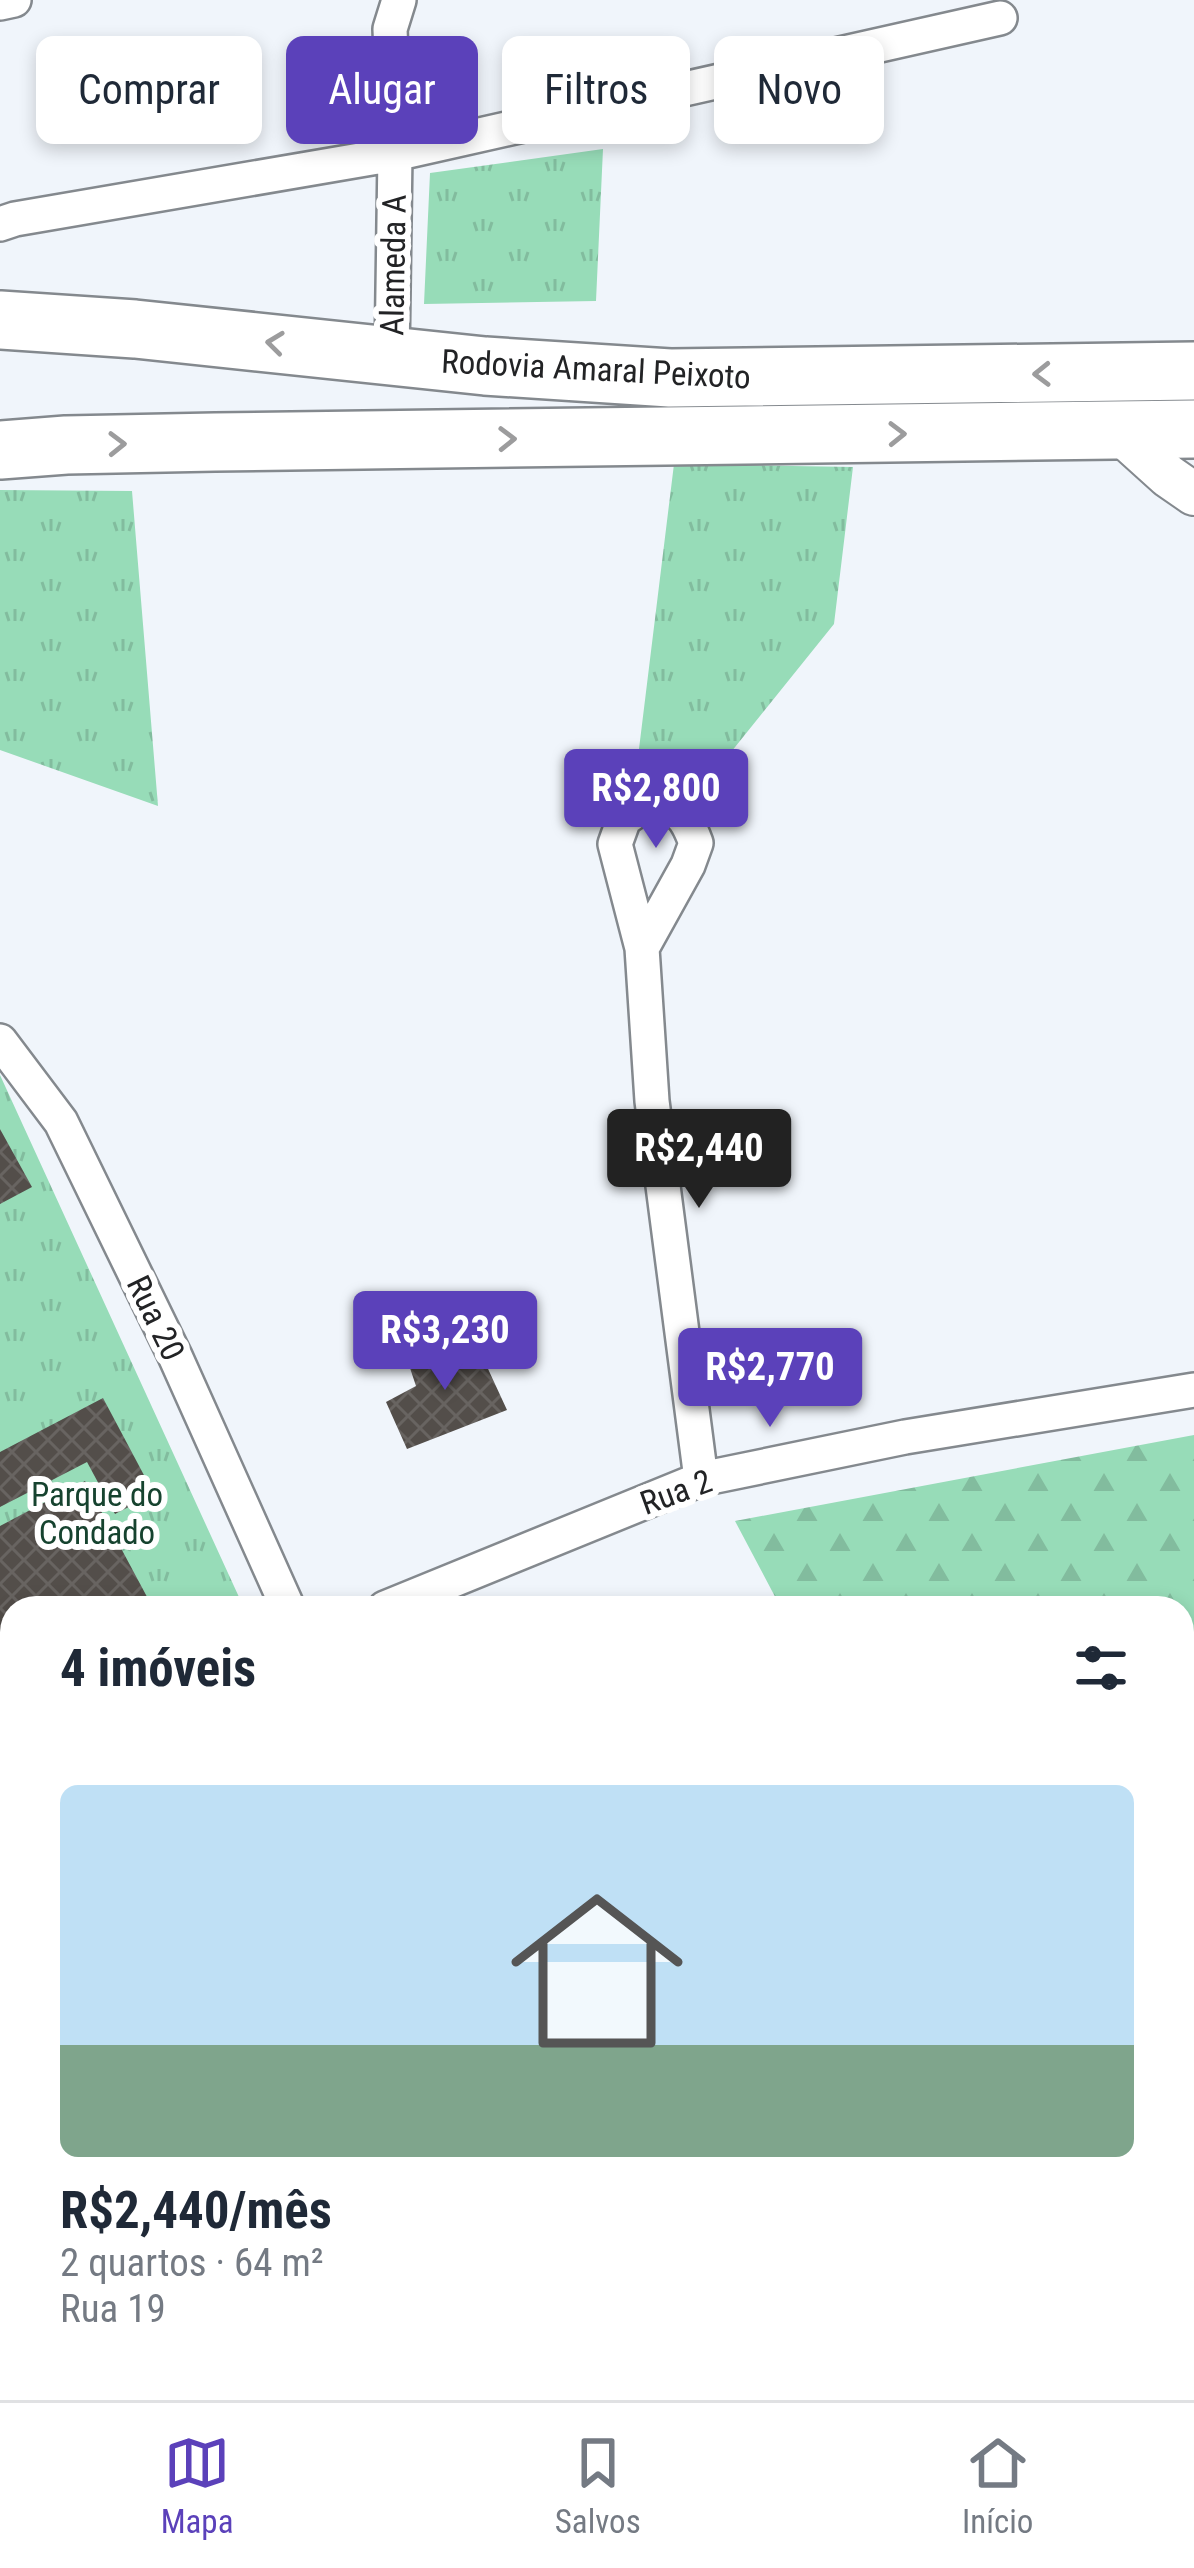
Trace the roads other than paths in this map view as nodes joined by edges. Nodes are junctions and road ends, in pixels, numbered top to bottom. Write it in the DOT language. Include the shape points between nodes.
graph roads {
  1 [pos="14,0"];
  2 [pos="0,3"];
  3 [pos="388,10"];
  4 [pos="1000,18"];
  5 [pos="395,154"];
  6 [pos="0,224"];
  7 [pos="0,320"];
  8 [pos="392,357"];
  9 [pos="1194,371"];
  10 [pos="1194,429"];
  11 [pos="1117,430"];
  12 [pos="0,449"];
  13 [pos="1194,494"];
  14 [pos="642,948"];
  15 [pos="0,1041"];
  16 [pos="1194,1390"];
  17 [pos="701,1479"];
  18 [pos="283,1596"];
  19 [pos="414,1596"];
  1 -- 2 [label="street"];
  3 -- 5 [label="street, Alameda A"];
  4 -- 5 [label="street"];
  5 -- 6 [label="street"];
  5 -- 8 [label="street, Alameda A"];
  8 -- 7 [label="highway, Rodovia Amaral Peixoto, one-way"];
  9 -- 8 [label="highway, Rodovia Amaral Peixoto, one-way" via="670,378"];
  10 -- 11 [label="highway, Rodovia Amaral Peixoto"];
  12 -- 11 [label="highway, Rodovia Amaral Peixoto, one-way"];
  11 -- 13 [label="street"];
  14 -- 17 [label="street" via="652,1101"];
  15 -- 18 [label="street, Rua 20" via="61,1122"];
  16 -- 17 [label="street, Rua 2"];
  17 -- 19 [label="street, Rua 2"];
}
